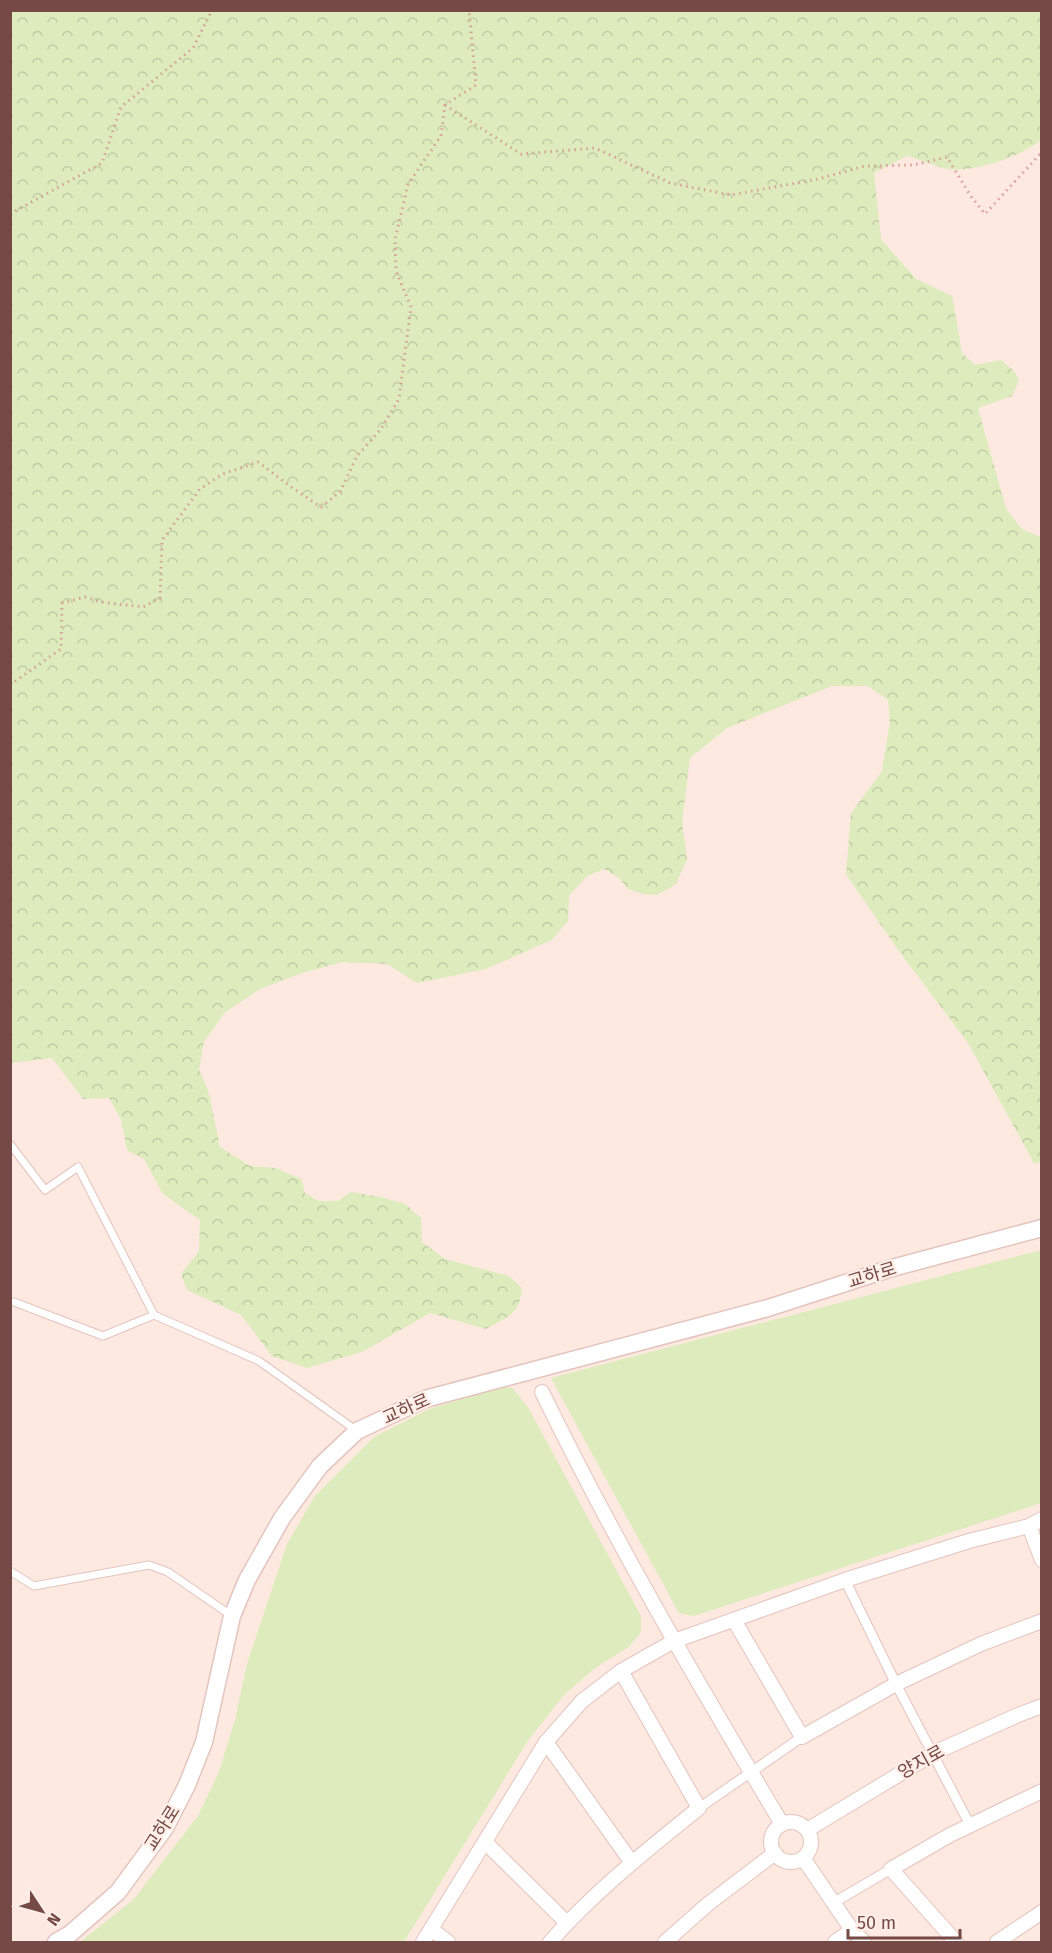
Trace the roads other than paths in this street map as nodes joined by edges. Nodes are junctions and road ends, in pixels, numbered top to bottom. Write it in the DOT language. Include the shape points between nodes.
graph roads {
  1 [pos="10,1144"];
  2 [pos="1041,1228"];
  3 [pos="14,1302"];
  4 [pos="154,1316"];
  5 [pos="542,1392"];
  6 [pos="357,1431"];
  7 [pos="1035,1523"];
  8 [pos="1041,1560"];
  9 [pos="10,1571"];
  10 [pos="845,1580"];
  11 [pos="232,1616"];
  12 [pos="734,1620"];
  13 [pos="1041,1621"];
  14 [pos="674,1641"];
  15 [pos="621,1671"];
  16 [pos="896,1684"];
  17 [pos="1041,1706"];
  18 [pos="802,1737"];
  19 [pos="546,1742"];
  20 [pos="933,1754"];
  21 [pos="751,1772"];
  22 [pos="1041,1791"];
  23 [pos="699,1808"];
  24 [pos="782,1824"];
  25 [pos="970,1825"];
  26 [pos="807,1830"];
  27 [pos="485,1842"];
  28 [pos="775,1853"];
  29 [pos="803,1858"];
  30 [pos="632,1863"];
  31 [pos="891,1869"];
  32 [pos="833,1903"];
  33 [pos="1041,1912"];
  34 [pos="567,1923"];
  35 [pos="431,1929"];
  36 [pos="852,1930"];
  37 [pos="56,1942"];
  38 [pos="423,1942"];
  39 [pos="448,1942"];
  40 [pos="550,1942"];
  41 [pos="666,1942"];
  42 [pos="835,1942"];
  43 [pos="864,1942"];
  44 [pos="956,1942"];
  45 [pos="997,1942"];
  1 -- 4 [label="lane" via="45,1190 78,1167"];
  2 -- 6 [label="street, 교하로" via="892,1268 768,1308 425,1399"];
  3 -- 4 [label="lane" via="103,1336"];
  4 -- 6 [label="lane" via="259,1362"];
  5 -- 14 [label="street" via="578,1467"];
  6 -- 11 [label="street, 교하로" via="320,1467 282,1518"];
  7 -- 8 [label="street"];
  7 -- 10 [label="street"];
  9 -- 11 [label="lane" via="34,1586 148,1565 168,1572"];
  10 -- 12 [label="street"];
  10 -- 16 [label="street"];
  11 -- 37 [label="street, 교하로" via="204,1742 165,1828 118,1892"];
  12 -- 14 [label="street"];
  12 -- 18 [label="street"];
  13 -- 16 [label="street"];
  14 -- 15 [label="street"];
  14 -- 21 [label="street"];
  15 -- 19 [label="street" via="582,1701"];
  15 -- 23 [label="street"];
  16 -- 18 [label="street"];
  16 -- 20 [label="street"];
  17 -- 20 [label="street, 양지로"];
  18 -- 21 [label="street"];
  19 -- 27 [label="street"];
  19 -- 30 [label="street"];
  20 -- 25 [label="street"];
  20 -- 26 [label="street, 양지로"];
  21 -- 23 [label="street"];
  21 -- 24 [label="street"];
  22 -- 25 [label="street"];
  23 -- 30 [label="street"];
  24 -- 26 [label="street" via="795,1822"];
  24 -- 28 [label="street" via="772,1834"];
  25 -- 31 [label="street"];
  26 -- 29 [label="street" via="810,1848"];
  27 -- 34 [label="street"];
  27 -- 35 [label="street"];
  28 -- 29 [label="street" via="785,1861"];
  28 -- 41 [label="street"];
  29 -- 32 [label="street"];
  30 -- 34 [label="street"];
  31 -- 32 [label="street"];
  31 -- 44 [label="street"];
  32 -- 36 [label="street"];
  33 -- 45 [label="street"];
  34 -- 40 [label="street"];
  35 -- 38 [label="street"];
  35 -- 39 [label="street"];
  36 -- 42 [label="street"];
  36 -- 43 [label="street"];
}
